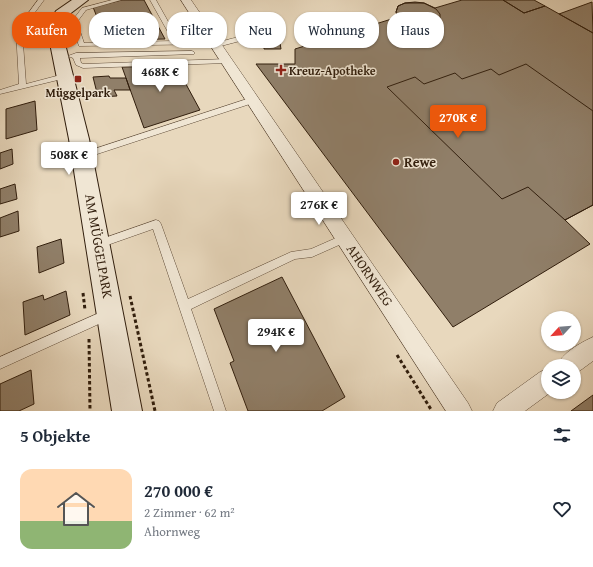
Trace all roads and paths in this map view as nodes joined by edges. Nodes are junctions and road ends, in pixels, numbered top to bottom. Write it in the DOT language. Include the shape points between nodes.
graph roads {
  1 [pos="41,0"];
  2 [pos="81,0"];
  3 [pos="118,0"];
  4 [pos="153,0"];
  5 [pos="186,0"];
  6 [pos="194,12"];
  7 [pos="167,25"];
  8 [pos="167,43"];
  9 [pos="218,48"];
  10 [pos="192,53"];
  11 [pos="227,61"];
  12 [pos="67,63"];
  13 [pos="23,85"];
  14 [pos="0,92"];
  15 [pos="253,100"];
  16 [pos="82,156"];
  17 [pos="345,238"];
  18 [pos="98,244"];
  19 [pos="185,306"];
  20 [pos="111,313"];
  21 [pos="593,348"];
  22 [pos="578,359"];
  23 [pos="0,363"];
  24 [pos="541,385"];
  25 [pos="127,411"];
  26 [pos="220,411"];
  27 [pos="460,411"];
  28 [pos="504,411"];
  1 -- 13 [label="lane" via="19,30"];
  2 -- 12 [label="main road, AM MÜGGELPARK" via="61,14 54,28"];
  3 -- 8 [label="lane" via="84,9 74,22 82,45"];
  4 -- 7 [label="lane"];
  5 -- 6 [label="street, AHORNWEG"];
  9 -- 11 [label="street, AHORNWEG"];
  10 -- 12 [label="lane"];
  11 -- 12 [label="lane" via="83,66"];
  11 -- 15 [label="street, AHORNWEG"];
  12 -- 13 [label="lane" via="24,87"];
  12 -- 16 [label="main road, AM MÜGGELPARK"];
  13 -- 14 [label="lane"];
  15 -- 16 [label="lane"];
  15 -- 17 [label="street, AHORNWEG"];
  16 -- 18 [label="main road, AM MÜGGELPARK"];
  17 -- 19 [label="lane" via="312,253 294,255"];
  17 -- 27 [label="street, AHORNWEG"];
  18 -- 19 [label="lane" via="156,224"];
  18 -- 20 [label="main road, AM MÜGGELPARK"];
  19 -- 26 [label="lane"];
  20 -- 23 [label="lane"];
  20 -- 25 [label="main road, AM MÜGGELPARK"];
  21 -- 22 [label="street"];
  24 -- 28 [label="street"];
}
